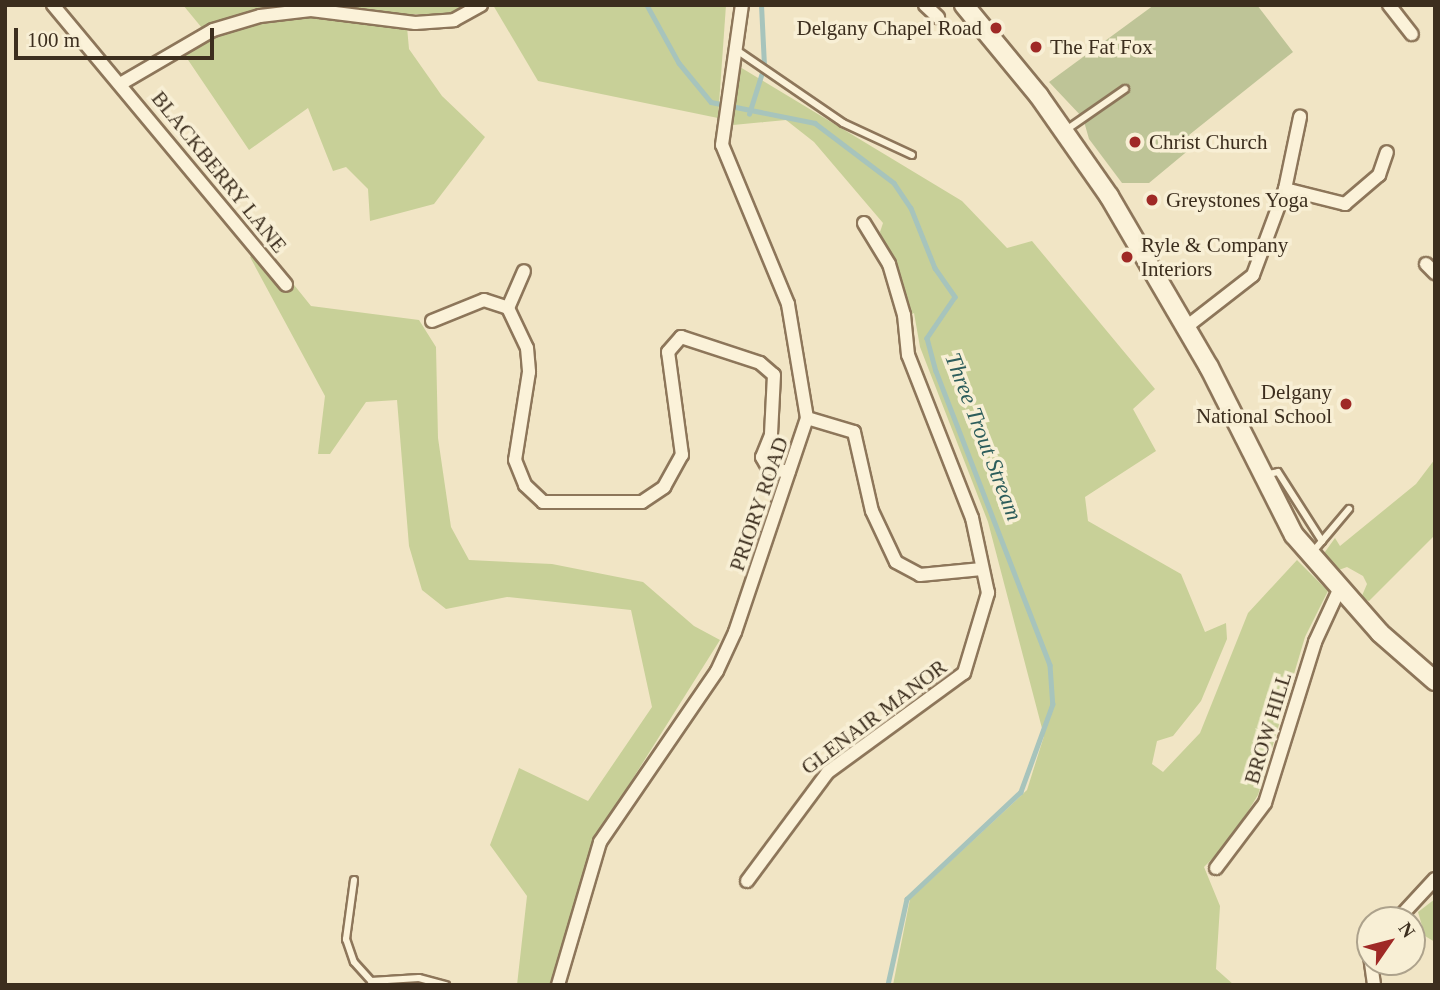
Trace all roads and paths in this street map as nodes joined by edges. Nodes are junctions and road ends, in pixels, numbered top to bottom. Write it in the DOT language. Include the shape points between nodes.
graph roads {
  1 [pos="53,5"];
  2 [pos="481,5"];
  3 [pos="742,5"];
  4 [pos="925,5"];
  5 [pos="964,5"];
  6 [pos="1389,5"];
  7 [pos="938,17"];
  8 [pos="1412,34"];
  9 [pos="738,51"];
  10 [pos="122,83"];
  11 [pos="1125,89"];
  12 [pos="1300,117"];
  13 [pos="1064,131"];
  14 [pos="1387,152"];
  15 [pos="912,155"];
  16 [pos="1285,189"];
  17 [pos="864,223"];
  18 [pos="524,271"];
  19 [pos="286,285"];
  20 [pos="508,308"];
  21 [pos="432,321"];
  22 [pos="1185,328"];
  23 [pos="807,418"];
  24 [pos="789,472"];
  25 [pos="1349,509"];
  26 [pos="1316,548"];
  27 [pos="982,569"];
  28 [pos="1339,590"];
  29 [pos="1435,681"];
  30 [pos="1216,868"];
  31 [pos="1435,879"];
  32 [pos="354,880"];
  33 [pos="747,881"];
  34 [pos="1410,906"];
  35 [pos="446,985"];
  36 [pos="558,985"];
  1 -- 10 [label="street, BLACKBERRY LANE"];
  2 -- 10 [label="street, BLACKBERRY LANE" via="454,20 415,23 312,10 260,16 213,30"];
  3 -- 9 [label="street, PRIORY ROAD"];
  4 -- 7 [label="street"];
  5 -- 13 [label="main road"];
  6 -- 8 [label="street"];
  9 -- 15 [label="lane" via="758,70 843,123"];
  9 -- 23 [label="street, PRIORY ROAD" via="724,122 728,169 769,245 788,304"];
  10 -- 19 [label="street, BLACKBERRY LANE"];
  11 -- 13 [label="lane"];
  12 -- 16 [label="street"];
  13 -- 22 [label="main road"];
  14 -- 16 [label="street" via="1379,175 1345,204"];
  16 -- 22 [label="street" via="1254,275"];
  17 -- 27 [label="street, GLENAIR MANOR" via="889,264 904,315 908,355 972,518"];
  18 -- 20 [label="street"];
  20 -- 21 [label="street" via="484,300"];
  20 -- 24 [label="street" via="527,348 529,372 515,460 525,485 543,502 642,502 664,487 682,455 668,352 681,337 760,363 775,375 771,435 761,457 768,468"];
  22 -- 26 [label="main road" via="1262,475"];
  23 -- 24 [label="street, PRIORY ROAD"];
  23 -- 27 [label="street" via="854,432 872,511 896,562 920,575"];
  24 -- 36 [label="street, PRIORY ROAD" via="717,671 600,842"];
  25 -- 26 [label="lane"];
  26 -- 28 [label="main road"];
  27 -- 33 [label="street, GLENAIR MANOR" via="988,593 964,673 828,772"];
  28 -- 29 [label="main road"];
  28 -- 30 [label="street, BROW HILL" via="1315,642 1265,803"];
  31 -- 34 [label="street"];
  32 -- 35 [label="lane" via="346,939 354,962 371,981 419,978"];
}
